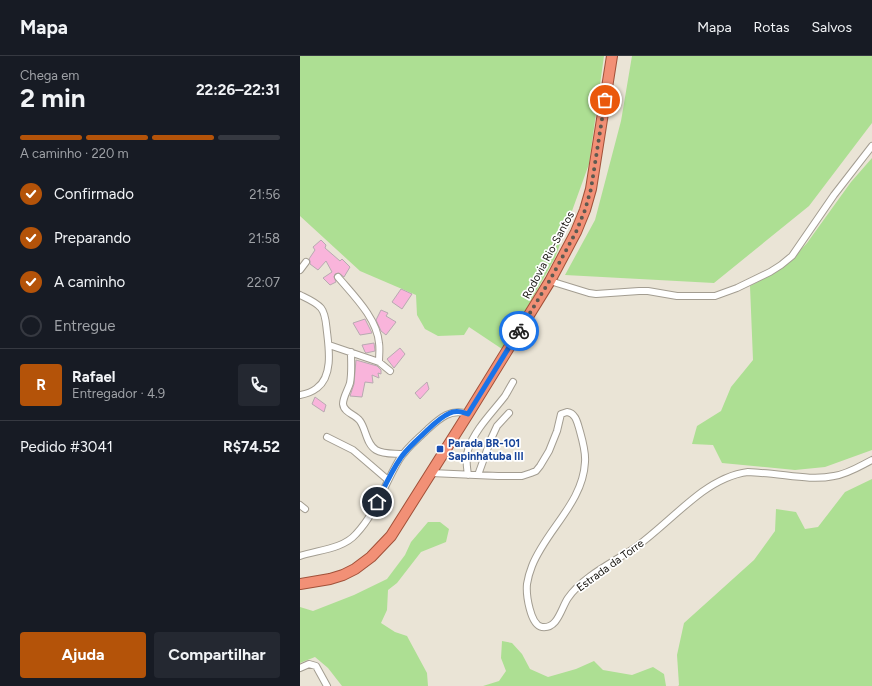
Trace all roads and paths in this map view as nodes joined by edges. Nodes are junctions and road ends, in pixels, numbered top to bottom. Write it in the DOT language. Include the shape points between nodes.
graph roads {
  1 [pos="612,56"];
  2 [pos="872,146"];
  3 [pos="306,262"];
  4 [pos="300,270"];
  5 [pos="338,277"];
  6 [pos="550,280"];
  7 [pos="300,295"];
  8 [pos="329,345"];
  9 [pos="351,352"];
  10 [pos="379,362"];
  11 [pos="390,371"];
  12 [pos="513,382"];
  13 [pos="300,395"];
  14 [pos="509,413"];
  15 [pos="468,414"];
  16 [pos="327,437"];
  17 [pos="403,454"];
  18 [pos="872,460"];
  19 [pos="431,473"];
  20 [pos="468,475"];
  21 [pos="478,475"];
  22 [pos="388,480"];
  23 [pos="300,556"];
  24 [pos="300,584"];
  25 [pos="300,668"];
  26 [pos="327,686"];
  1 -- 6 [label="highway, Rodovia Rio-Santos" via="591,189 576,232"];
  2 -- 6 [label="street" via="792,256 781,265 737,288 708,296 677,296 648,291 596,294"];
  3 -- 4 [label="street"];
  5 -- 10 [label="street" via="370,318 379,341"];
  6 -- 15 [label="highway, Rodovia Rio-Santos"];
  7 -- 8 [label="street" via="322,309"];
  8 -- 9 [label="street"];
  8 -- 13 [label="street" via="328,369 323,380 318,388"];
  9 -- 10 [label="street"];
  9 -- 17 [label="street" via="350,380 344,408 357,418 376,450"];
  10 -- 11 [label="street"];
  12 -- 20 [label="street" via="467,450"];
  14 -- 21 [label="street" via="497,426"];
  15 -- 17 [label="street" via="455,411 438,420"];
  15 -- 19 [label="highway, Rodovia Rio-Santos"];
  16 -- 22 [label="street" via="353,450"];
  17 -- 22 [label="street"];
  18 -- 21 [label="street, Estrada da Torre" via="848,472 819,478 749,472 722,479 636,547 585,581 568,598 556,621 544,627 537,624 531,613 527,600 527,585 532,566 543,543 577,494 583,475 586,462 576,419 570,412 561,414 549,451 536,471 522,476"];
  19 -- 20 [label="street, Estrada da Torre"];
  19 -- 24 [label="highway, Rodovia Rio-Santos" via="391,536 371,557 355,570 343,575"];
  20 -- 21 [label="street, Estrada da Torre"];
  22 -- 23 [label="street" via="368,520 355,536 342,544"];
  25 -- 26 [label="street" via="309,664 316,666"];
}
